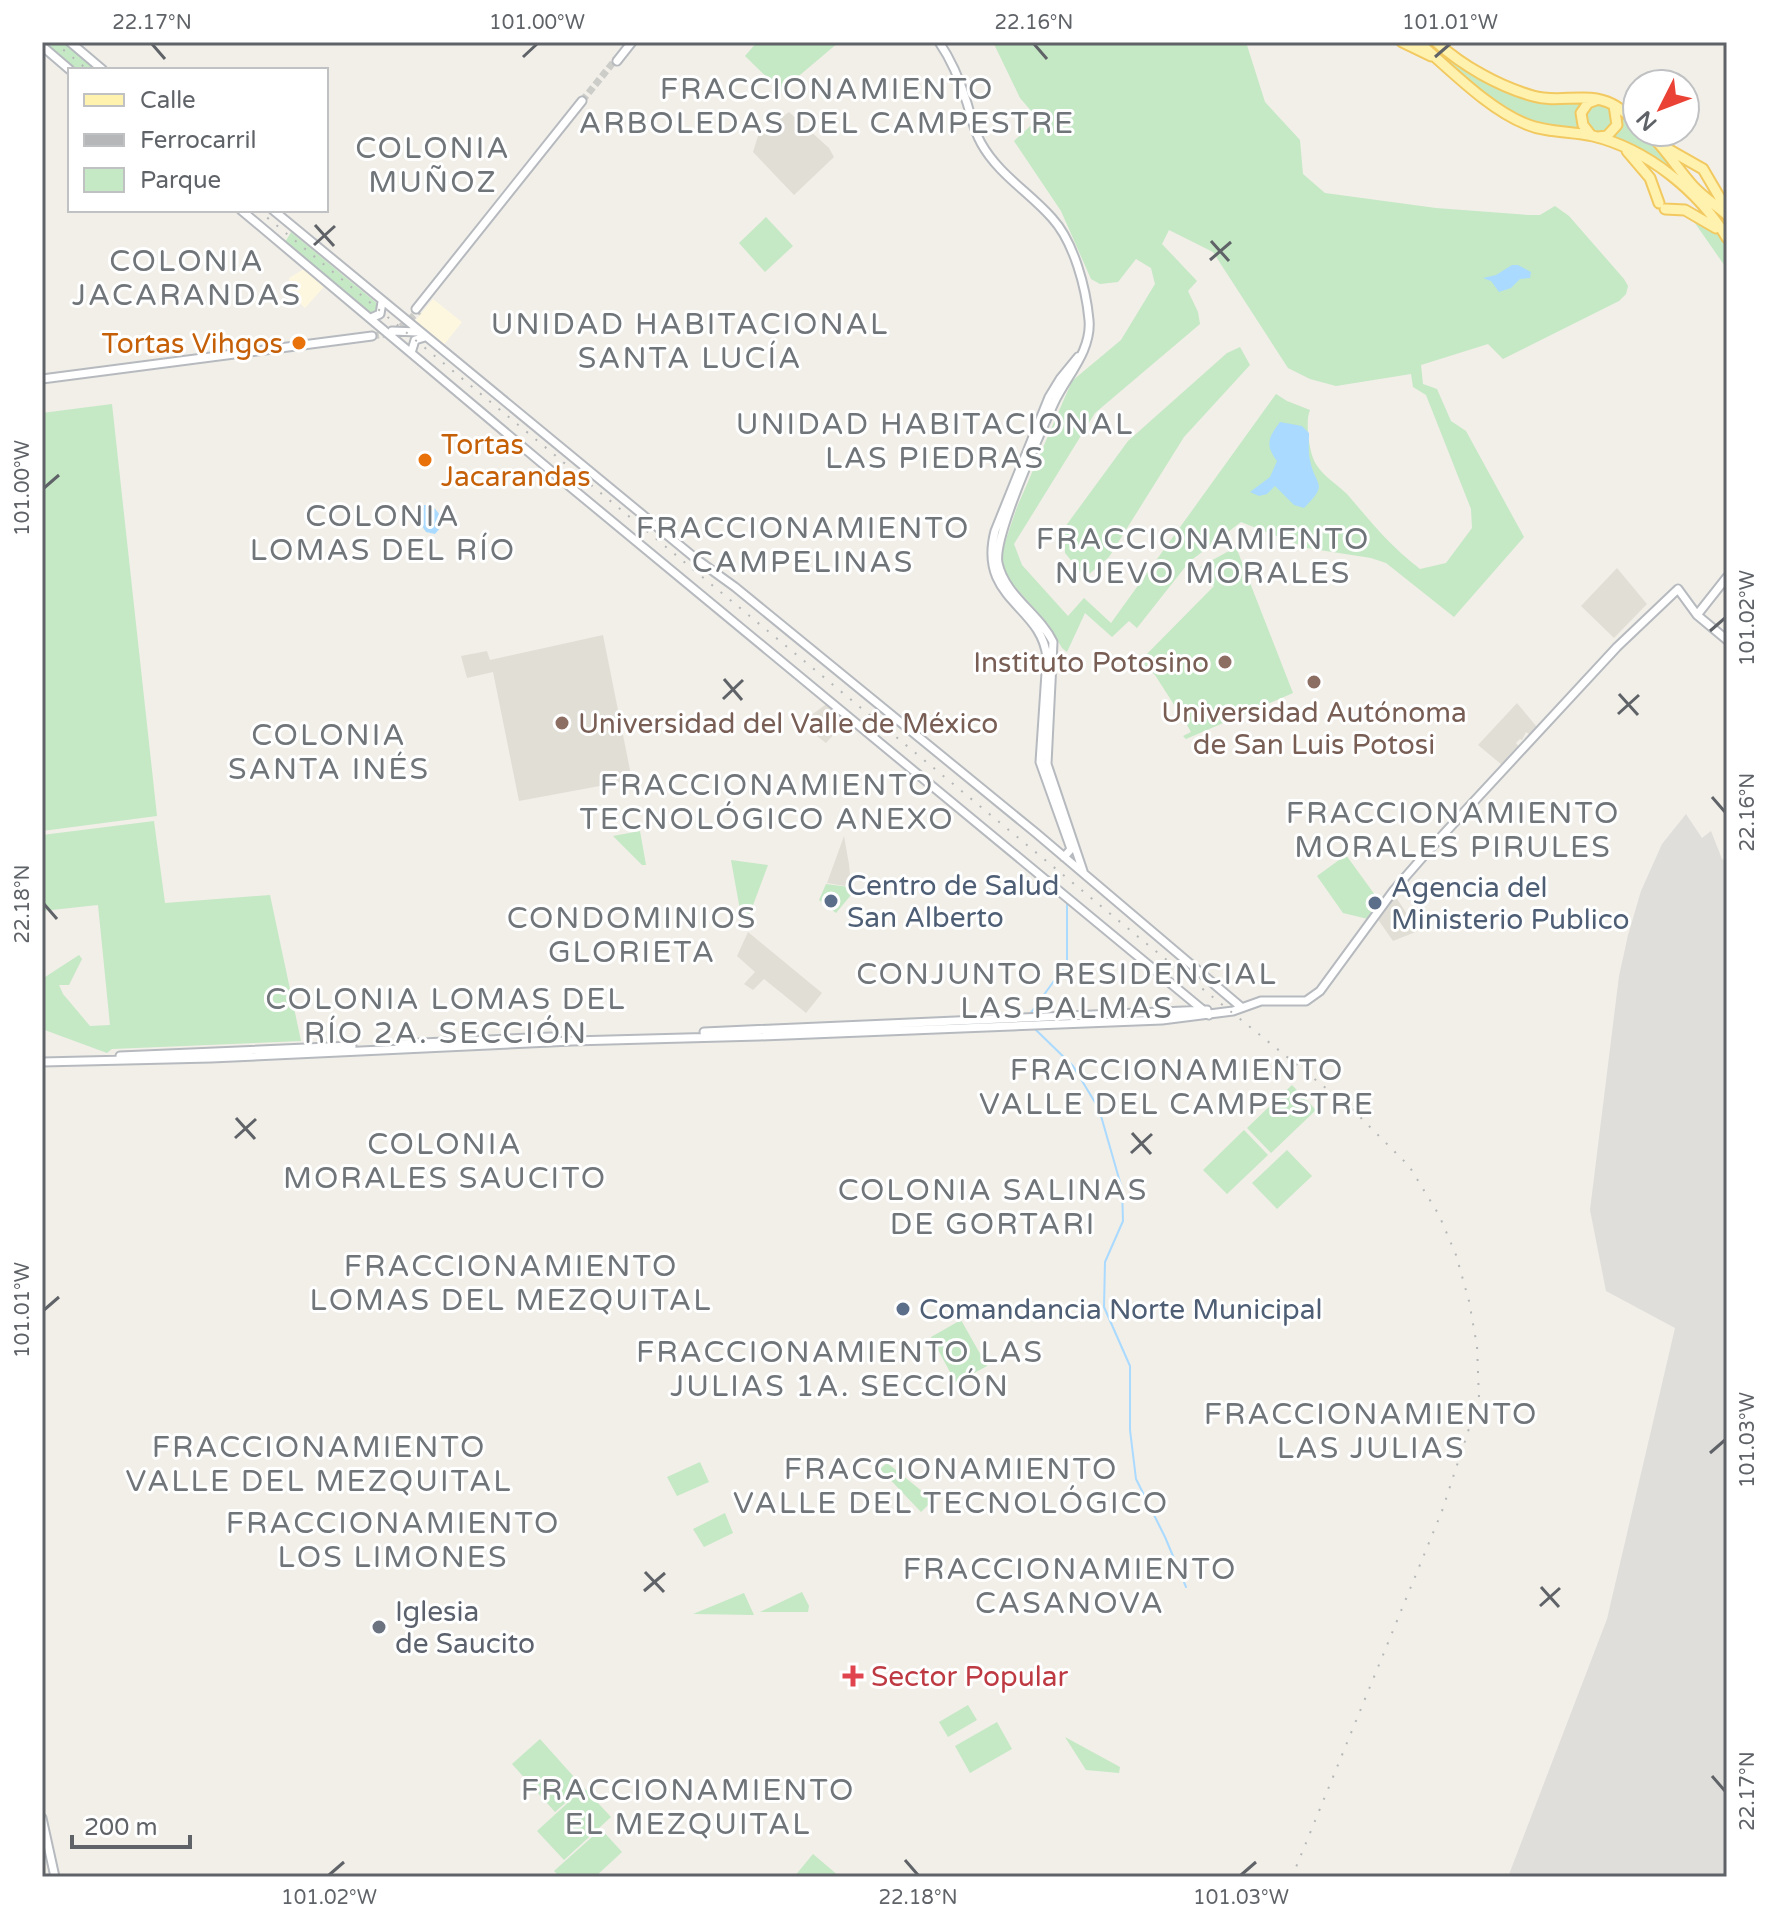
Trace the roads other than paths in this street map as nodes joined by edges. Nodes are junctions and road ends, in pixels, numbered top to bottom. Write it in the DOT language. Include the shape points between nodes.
graph roads {
  1 [pos="70,42"];
  2 [pos="631,42"];
  3 [pos="937,42"];
  4 [pos="1402,42"];
  5 [pos="1418,42"];
  6 [pos="1436,42"];
  7 [pos="1445,42"];
  8 [pos="42,46"];
  9 [pos="1437,58"];
  10 [pos="617,60"];
  11 [pos="68,68"];
  12 [pos="101,68"];
  13 [pos="1472,69"];
  14 [pos="1599,99"];
  15 [pos="583,102"];
  16 [pos="1614,104"];
  17 [pos="1621,110"];
  18 [pos="1595,136"];
  19 [pos="1625,149"];
  20 [pos="1665,150"];
  21 [pos="243,212"];
  22 [pos="275,212"];
  23 [pos="1727,212"];
  24 [pos="1725,235"];
  25 [pos="382,302"];
  26 [pos="418,310"];
  27 [pos="371,318"];
  28 [pos="392,331"];
  29 [pos="422,334"];
  30 [pos="372,336"];
  31 [pos="1082,352"];
  32 [pos="411,353"];
  33 [pos="42,379"];
  34 [pos="1727,577"];
  35 [pos="1697,615"];
  36 [pos="1727,640"];
  37 [pos="1064,857"];
  38 [pos="1083,873"];
  39 [pos="1241,1007"];
  40 [pos="1207,1013"];
  41 [pos="886,1030"];
  42 [pos="896,1038"];
  43 [pos="182,1056"];
  44 [pos="42,1062"];
  45 [pos="42,1818"];
  46 [pos="55,1877"];
  1 -- 12 [label="main road"];
  2 -- 10 [label="main road"];
  3 -- 31 [label="main road" via="955,70 981,143 1063,232 1090,322"];
  4 -- 9 [label="main road"];
  5 -- 9 [label="main road"];
  6 -- 13 [label="main road"];
  7 -- 13 [label="main road"];
  8 -- 11 [label="main road"];
  9 -- 18 [label="main road" via="1504,113 1527,125"];
  13 -- 14 [label="main road" via="1535,97"];
  14 -- 16 [label="main road"];
  14 -- 18 [label="main road" via="1581,113 1583,125"];
  15 -- 26 [label="main road"];
  16 -- 17 [label="main road"];
  16 -- 18 [label="main road" via="1617,125 1607,136"];
  18 -- 19 [label="main road"];
  19 -- 24 [label="main road" via="1682,182"];
  19 -- 24 [label="main road" via="1650,178 1662,206 1685,210"];
  20 -- 23 [label="main road"];
  20 -- 23 [label="main road" via="1703,169"];
  21 -- 27 [label="main road"];
  22 -- 25 [label="main road"];
  25 -- 27 [label="main road" via="380,314"];
  25 -- 29 [label="main road"];
  27 -- 32 [label="main road"];
  28 -- 29 [label="main road"];
  29 -- 32 [label="main road"];
  29 -- 37 [label="main road"];
  30 -- 33 [label="main road"];
  31 -- 37 [label="main road" via="1049,397 991,551 998,581 1046,644 1040,762 1071,849"];
  31 -- 38 [label="main road" via="1055,401 997,553 1011,590 1053,642 1047,764"];
  32 -- 40 [label="main road"];
  34 -- 35 [label="main road"];
  35 -- 36 [label="main road"];
  35 -- 39 [label="main road" via="1678,589 1617,647 1394,890 1315,996"];
  37 -- 38 [label="main road"];
  38 -- 39 [label="main road"];
  39 -- 40 [label="main road"];
  40 -- 41 [label="main road" via="1162,1020"];
  40 -- 43 [label="main road" via="516,1037"];
  41 -- 42 [label="main road"];
  41 -- 43 [label="main road"];
  43 -- 44 [label="main road"];
  45 -- 46 [label="main road"];
}
